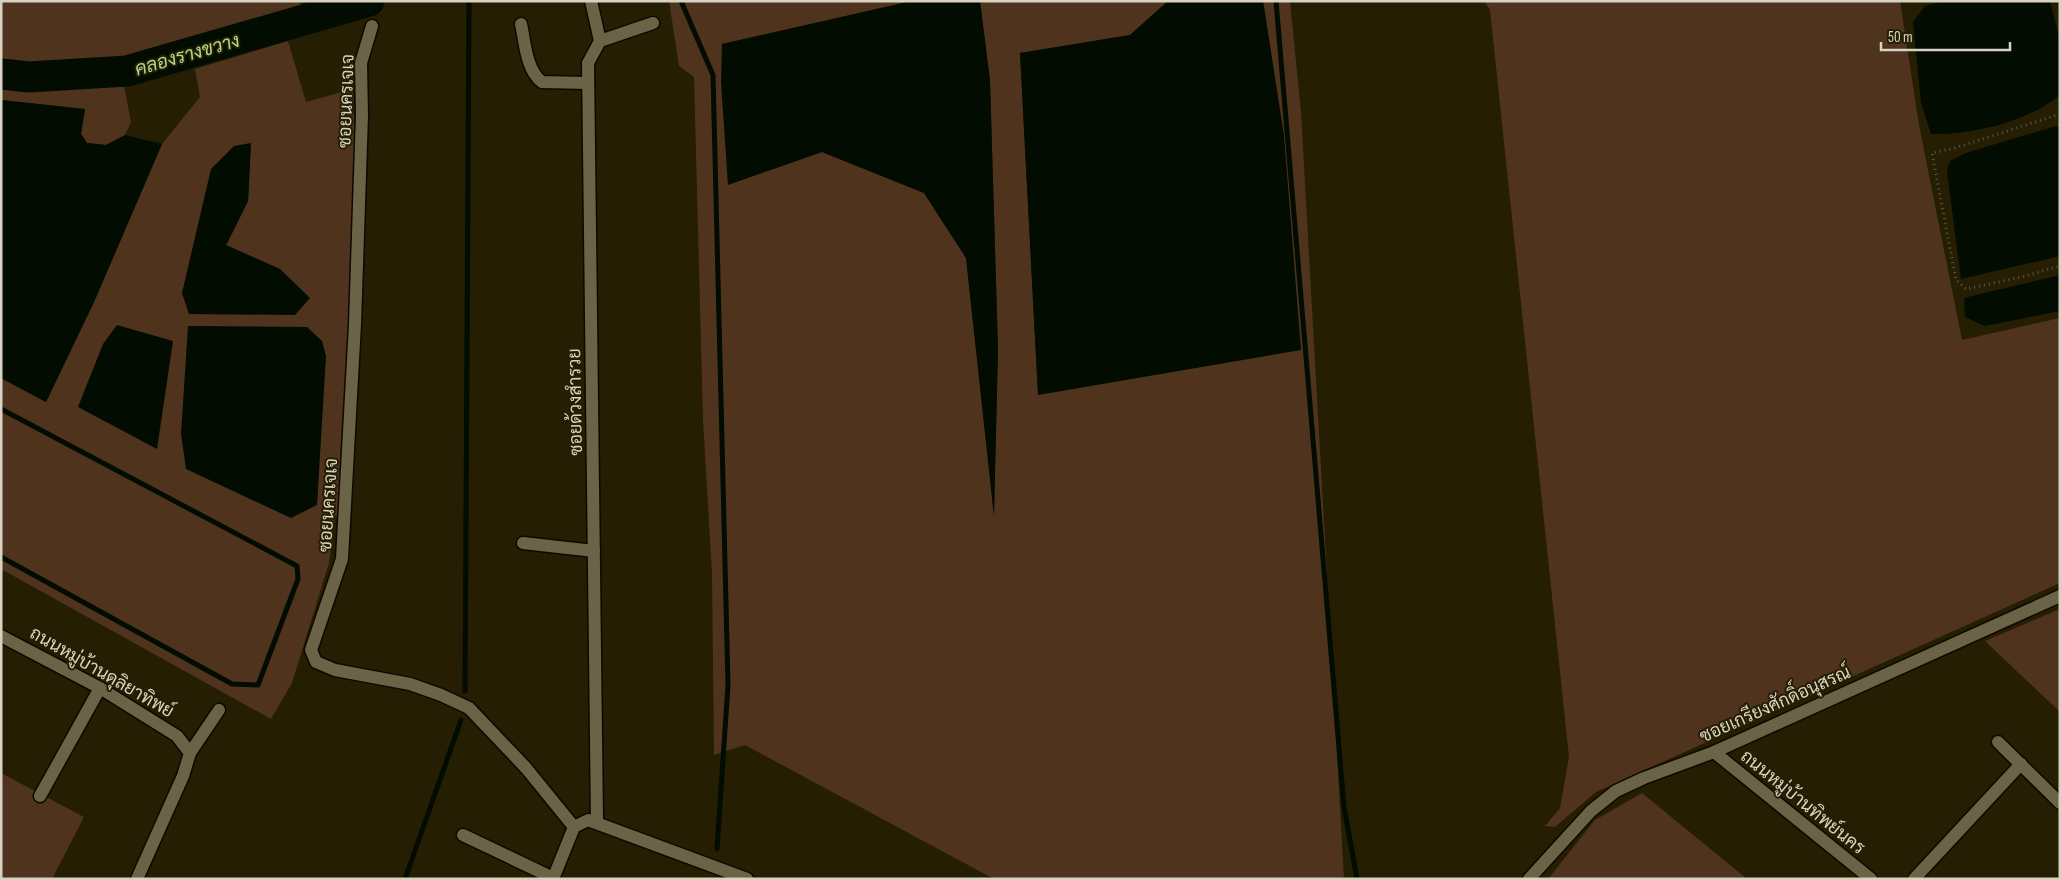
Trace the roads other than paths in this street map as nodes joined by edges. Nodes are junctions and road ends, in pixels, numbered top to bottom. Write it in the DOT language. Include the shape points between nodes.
graph roads {
  1 [pos="591,1"];
  2 [pos="652,23"];
  3 [pos="521,24"];
  4 [pos="372,26"];
  5 [pos="600,41"];
  6 [pos="588,84"];
  7 [pos="523,542"];
  8 [pos="594,551"];
  9 [pos="2060,596"];
  10 [pos="3,639"];
  11 [pos="100,688"];
  12 [pos="219,710"];
  13 [pos="1998,742"];
  14 [pos="1714,752"];
  15 [pos="190,753"];
  16 [pos="2021,764"];
  17 [pos="40,796"];
  18 [pos="2060,803"];
  19 [pos="598,822"];
  20 [pos="574,827"];
  21 [pos="463,835"];
  22 [pos="553,878"];
  23 [pos="137,879"];
  24 [pos="747,879"];
  25 [pos="1529,879"];
  26 [pos="1871,879"];
  27 [pos="1914,879"];
  1 -- 5 [label="street"];
  2 -- 5 [label="street"];
  3 -- 6 [label="street" via="530,66 536,77 542,82"];
  4 -- 20 [label="street, ซอยนครเจเจ" via="362,63 355,324 342,559 311,650 316,662 335,670 410,684 469,708 526,768"];
  5 -- 6 [label="street, ซอยด้วงสำรวย" via="588,63"];
  6 -- 8 [label="street, ซอยด้วงสำรวย"];
  7 -- 8 [label="street"];
  8 -- 19 [label="street, ซอยด้วงสำรวย"];
  9 -- 14 [label="street, ซอยเกรียงศักดิ์อนุสรณ์"];
  10 -- 11 [label="street, ถนนหมู่บ้านดุลิยาทิพย์"];
  11 -- 15 [label="street, ถนนหมู่บ้านดุลิยาทิพย์" via="177,736"];
  11 -- 17 [label="street"];
  12 -- 15 [label="street"];
  13 -- 16 [label="street"];
  14 -- 25 [label="street, ซอยเกรียงศักดิ์อนุสรณ์" via="1616,791 1591,811"];
  14 -- 26 [label="street, ถนนหมู่บ้านทิพย์นคร"];
  15 -- 23 [label="street"];
  16 -- 18 [label="street"];
  16 -- 27 [label="street"];
  19 -- 20 [label="street" via="588,820"];
  19 -- 24 [label="street"];
  20 -- 22 [label="street"];
  21 -- 22 [label="street"];
}
